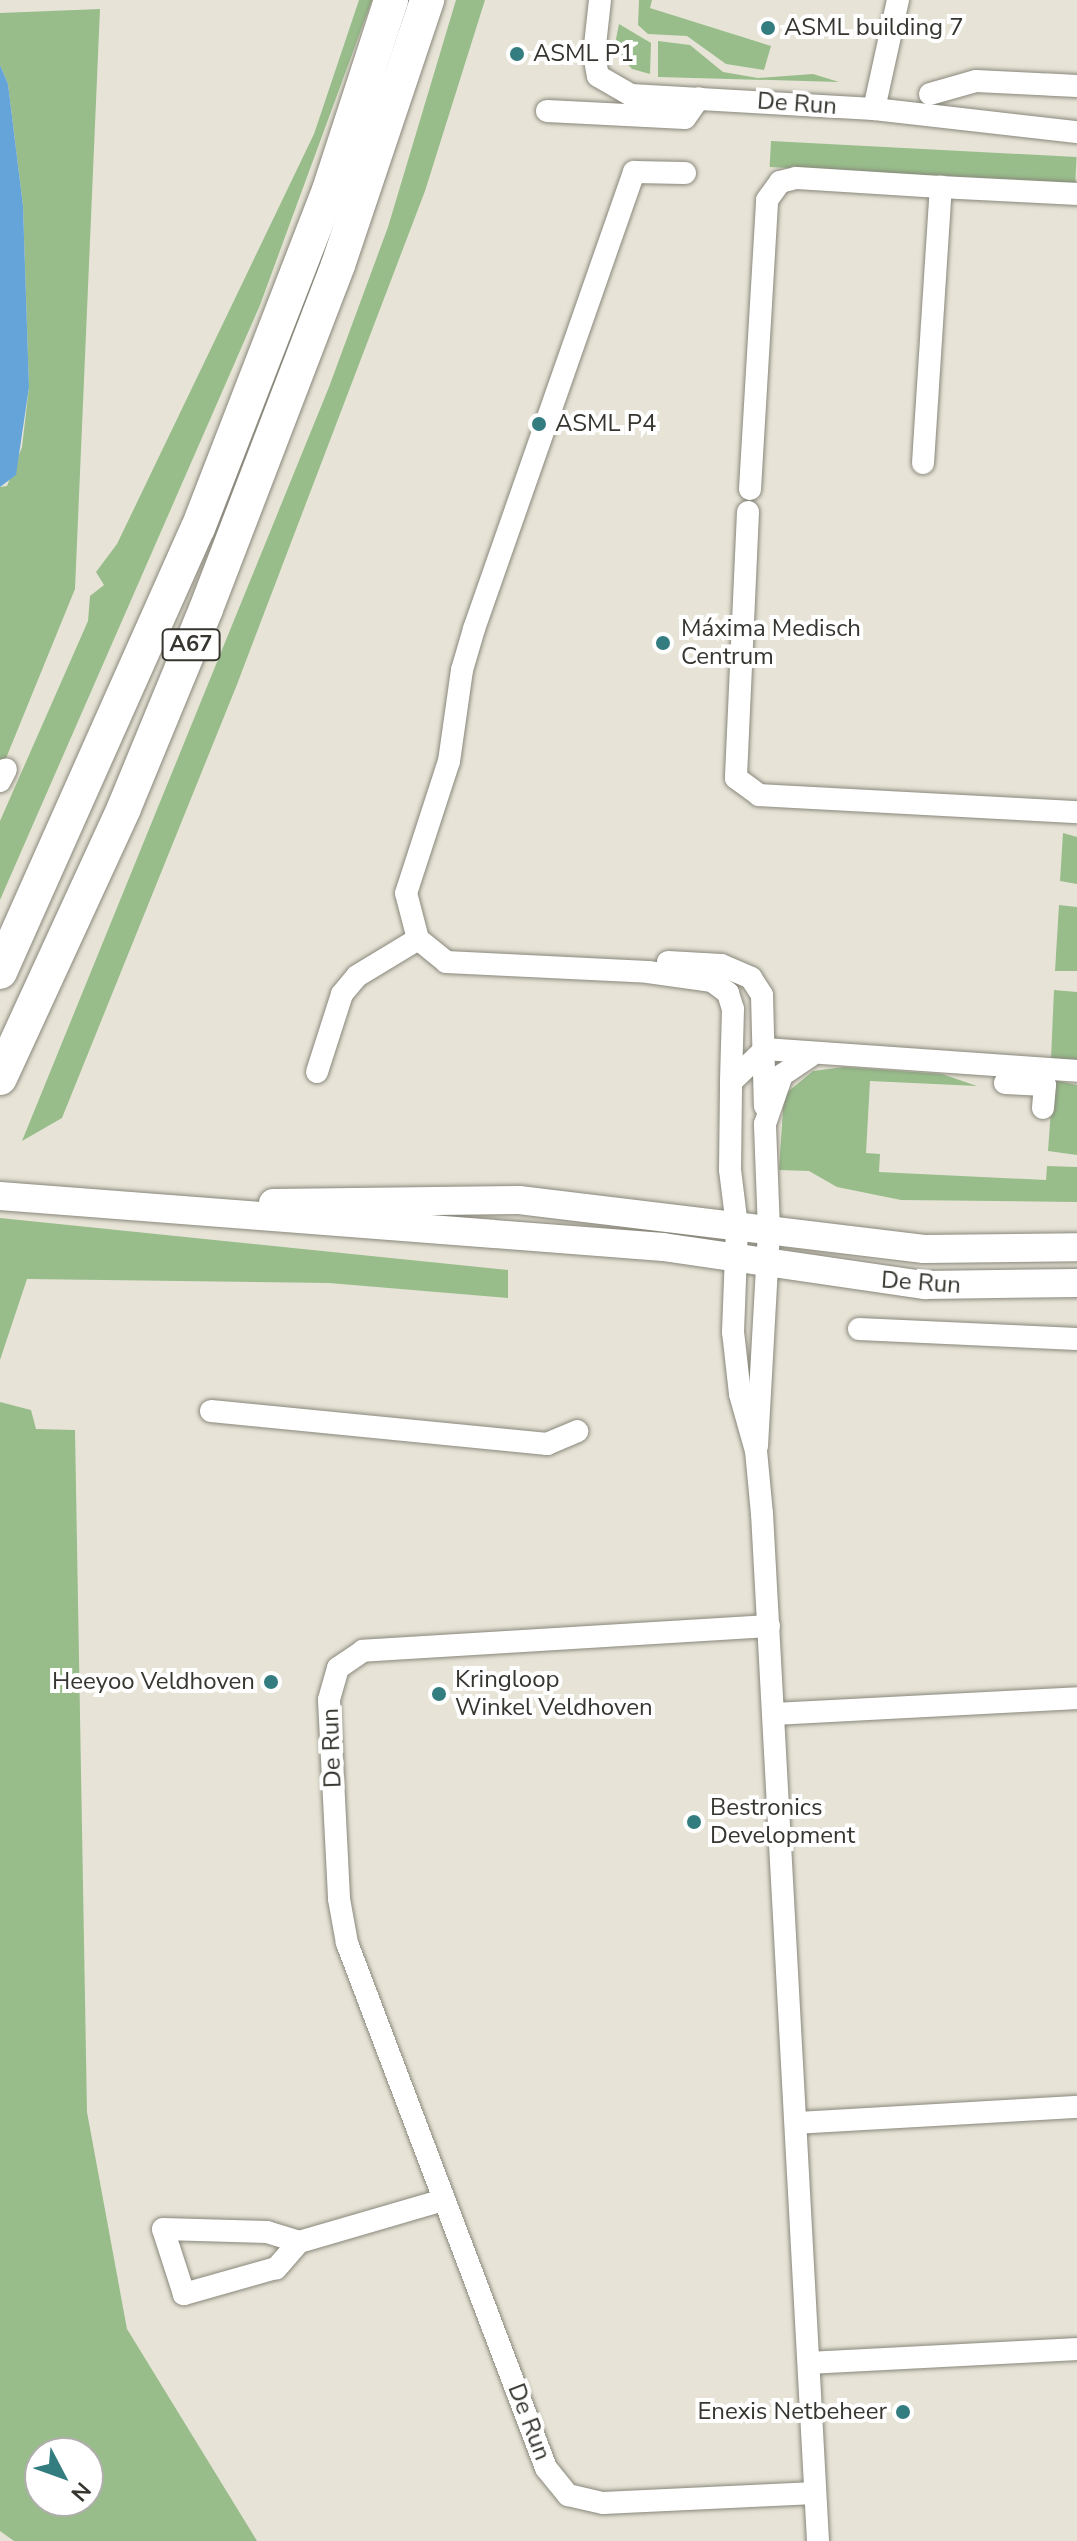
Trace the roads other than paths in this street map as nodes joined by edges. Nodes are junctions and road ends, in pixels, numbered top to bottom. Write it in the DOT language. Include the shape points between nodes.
graph roads {
  1 [pos="391,0"];
  2 [pos="427,0"];
  3 [pos="600,0"];
  4 [pos="898,0"];
  5 [pos="1077,86"];
  6 [pos="930,94"];
  7 [pos="699,98"];
  8 [pos="874,109"];
  9 [pos="547,111"];
  10 [pos="1077,132"];
  11 [pos="685,173"];
  12 [pos="941,187"];
  13 [pos="1077,194"];
  14 [pos="923,463"];
  15 [pos="750,489"];
  16 [pos="748,512"];
  17 [pos="1077,812"];
  18 [pos="418,939"];
  19 [pos="579,969"];
  20 [pos="0,972"];
  21 [pos="765,1049"];
  22 [pos="810,1056"];
  23 [pos="948,1064"];
  24 [pos="1077,1071"];
  25 [pos="317,1072"];
  26 [pos="0,1078"];
  27 [pos="731,1082"];
  28 [pos="1043,1108"];
  29 [pos="765,1124"];
  30 [pos="10,1197"];
  31 [pos="205,1212"];
  32 [pos="737,1226"];
  33 [pos="769,1230"];
  34 [pos="1077,1247"];
  35 [pos="736,1258"];
  36 [pos="766,1264"];
  37 [pos="1077,1283"];
  38 [pos="859,1329"];
  39 [pos="1077,1339"];
  40 [pos="211,1411"];
  41 [pos="577,1431"];
  42 [pos="756,1451"];
  43 [pos="769,1626"];
  44 [pos="1077,1698"];
  45 [pos="775,1714"];
  46 [pos="1077,2107"];
  47 [pos="796,2123"];
  48 [pos="444,2200"];
  49 [pos="299,2242"];
  50 [pos="1077,2349"];
  51 [pos="809,2363"];
  52 [pos="815,2493"];
  53 [pos="818,2541"];
  1 -- 20 [label="highway, A67" via="329,190 198,528"];
  2 -- 26 [label="highway, A67" via="338,265 206,609 124,808"];
  3 -- 7 [label="street, De Run" via="594,54 598,76 606,85 631,95"];
  4 -- 8 [label="street"];
  5 -- 6 [label="street" via="976,81"];
  7 -- 8 [label="street, De Run"];
  7 -- 9 [label="street" via="685,118"];
  8 -- 10 [label="street, De Run"];
  11 -- 18 [label="street" via="634,172 470,643 449,761 406,893"];
  12 -- 13 [label="street"];
  12 -- 14 [label="street"];
  12 -- 15 [label="street" via="796,178 780,182 767,200"];
  16 -- 17 [label="street" via="736,778 759,795"];
  18 -- 19 [label="street" via="446,962"];
  18 -- 25 [label="street" via="357,976 342,994"];
  19 -- 21 [label="street" via="648,961 738,970 762,995"];
  19 -- 27 [label="street" via="712,981 728,993 733,1009"];
  21 -- 22 [label="street"];
  21 -- 27 [label="street"];
  21 -- 29 [label="street"];
  22 -- 23 [label="street"];
  22 -- 29 [label="street" via="782,1075"];
  23 -- 24 [label="street"];
  23 -- 28 [label="street" via="986,1082 1045,1085"];
  27 -- 32 [label="street" via="730,1170"];
  29 -- 33 [label="street"];
  30 -- 31 [label="main road, De Run"];
  31 -- 32 [label="main road, De Run" via="271,1203 519,1200"];
  31 -- 35 [label="main road, De Run" via="663,1247"];
  32 -- 33 [label="main road, De Run"];
  32 -- 35 [label="street"];
  33 -- 34 [label="main road, De Run" via="924,1249"];
  33 -- 36 [label="street"];
  35 -- 36 [label="main road, De Run"];
  35 -- 42 [label="street" via="733,1332 742,1404"];
  36 -- 37 [label="main road, De Run" via="925,1285"];
  36 -- 42 [label="street"];
  38 -- 39 [label="street, De Run"];
  40 -- 41 [label="street" via="547,1444"];
  42 -- 43 [label="street"];
  43 -- 45 [label="street"];
  43 -- 48 [label="street, De Run" via="363,1651 338,1668 329,1700 339,1899 347,1943"];
  44 -- 45 [label="street"];
  45 -- 47 [label="street"];
  46 -- 47 [label="street"];
  47 -- 51 [label="street"];
  48 -- 49 [label="street"];
  48 -- 52 [label="street, De Run" via="546,2468 568,2495 603,2503"];
  49 -- 49 [label="street" via="267,2232 163,2229 184,2294 276,2268"];
  50 -- 51 [label="street"];
  51 -- 52 [label="street"];
  52 -- 53 [label="street"];
}
